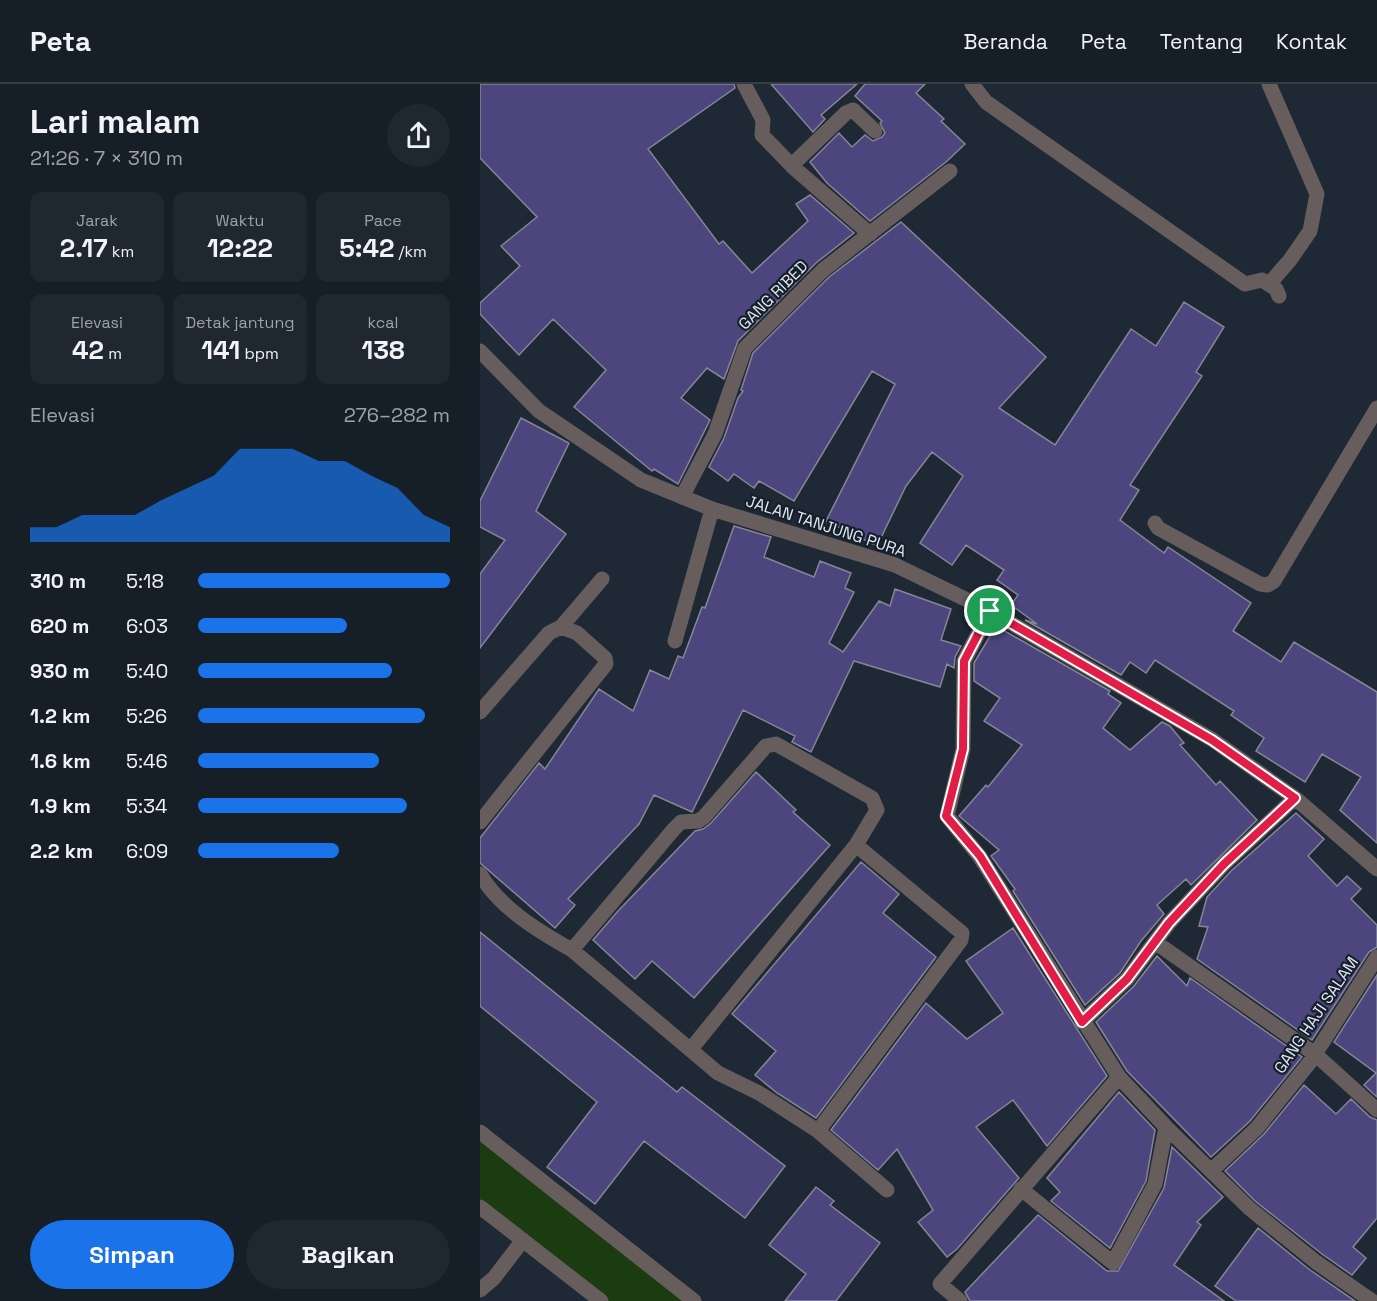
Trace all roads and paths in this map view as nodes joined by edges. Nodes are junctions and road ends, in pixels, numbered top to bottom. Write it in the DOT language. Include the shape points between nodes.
graph roads {
  1 [pos="744,84"];
  2 [pos="972,84"];
  3 [pos="1269,84"];
  4 [pos="875,131"];
  5 [pos="792,165"];
  6 [pos="950,171"];
  7 [pos="870,234"];
  8 [pos="1270,283"];
  9 [pos="1279,296"];
  10 [pos="480,351"];
  11 [pos="1377,408"];
  12 [pos="682,497"];
  13 [pos="711,509"];
  14 [pos="1155,524"];
  15 [pos="602,579"];
  16 [pos="990,611"];
  17 [pos="561,627"];
  18 [pos="675,641"];
  19 [pos="480,712"];
  20 [pos="1295,798"];
  21 [pos="480,822"];
  22 [pos="856,845"];
  23 [pos="1377,869"];
  24 [pos="480,874"];
  25 [pos="1155,942"];
  26 [pos="572,950"];
  27 [pos="1377,957"];
  28 [pos="1082,1022"];
  29 [pos="691,1048"];
  30 [pos="1315,1054"];
  31 [pos="1119,1077"];
  32 [pos="1377,1110"];
  33 [pos="1166,1127"];
  34 [pos="818,1131"];
  35 [pos="480,1132"];
  36 [pos="1211,1170"];
  37 [pos="1021,1189"];
  38 [pos="888,1190"];
  39 [pos="481,1211"];
  40 [pos="523,1240"];
  41 [pos="480,1290"];
  42 [pos="1377,1295"];
  43 [pos="601,1301"];
  44 [pos="694,1301"];
  45 [pos="960,1301"];
  46 [pos="1372,1301"];
  1 -- 5 [label="street" via="763,120 762,135"];
  2 -- 8 [label="street" via="986,102 1245,284 1262,280"];
  3 -- 8 [label="street" via="1317,194 1310,231"];
  4 -- 5 [label="street" via="853,110"];
  5 -- 7 [label="street"];
  6 -- 7 [label="street, GANG RIBED"];
  7 -- 12 [label="street, GANG RIBED" via="823,270 745,348 715,434"];
  8 -- 9 [label="street"];
  10 -- 12 [label="street, JALAN TANJUNG PURA" via="539,411 641,480"];
  11 -- 14 [label="street" via="1268,585"];
  12 -- 13 [label="street, JALAN TANJUNG PURA"];
  13 -- 16 [label="street, JALAN TANJUNG PURA" via="895,565"];
  13 -- 18 [label="street"];
  15 -- 17 [label="street"];
  16 -- 20 [label="street, JALAN TANJUNG PURA" via="1212,740"];
  16 -- 28 [label="street" via="964,661 963,749 946,816 980,856"];
  17 -- 19 [label="street" via="549,633"];
  17 -- 21 [label="street" via="577,633 605,658 606,664"];
  20 -- 23 [label="street, JALAN TANJUNG PURA"];
  20 -- 25 [label="street" via="1224,864"];
  22 -- 26 [label="street" via="876,810 872,798 776,744 765,746 704,817 681,822 674,829"];
  22 -- 29 [label="street"];
  22 -- 34 [label="street" via="962,933 961,940"];
  24 -- 26 [label="street" via="498,899"];
  25 -- 28 [label="street" via="1127,979"];
  25 -- 30 [label="street"];
  26 -- 29 [label="street"];
  27 -- 30 [label="street, GANG HAJI SALAM"];
  28 -- 31 [label="street"];
  29 -- 34 [label="street" via="718,1073 759,1093"];
  30 -- 32 [label="street"];
  30 -- 36 [label="street, GANG HAJI SALAM" via="1257,1128"];
  31 -- 33 [label="street"];
  31 -- 37 [label="street"];
  33 -- 36 [label="street"];
  33 -- 37 [label="street" via="1155,1184 1113,1263"];
  34 -- 38 [label="street"];
  35 -- 44 [label="street"];
  36 -- 46 [label="street" via="1249,1208"];
  37 -- 45 [label="street" via="940,1284"];
  39 -- 40 [label="street"];
  40 -- 41 [label="street"];
  40 -- 43 [label="street"];
  42 -- 46 [label="street"];
}
